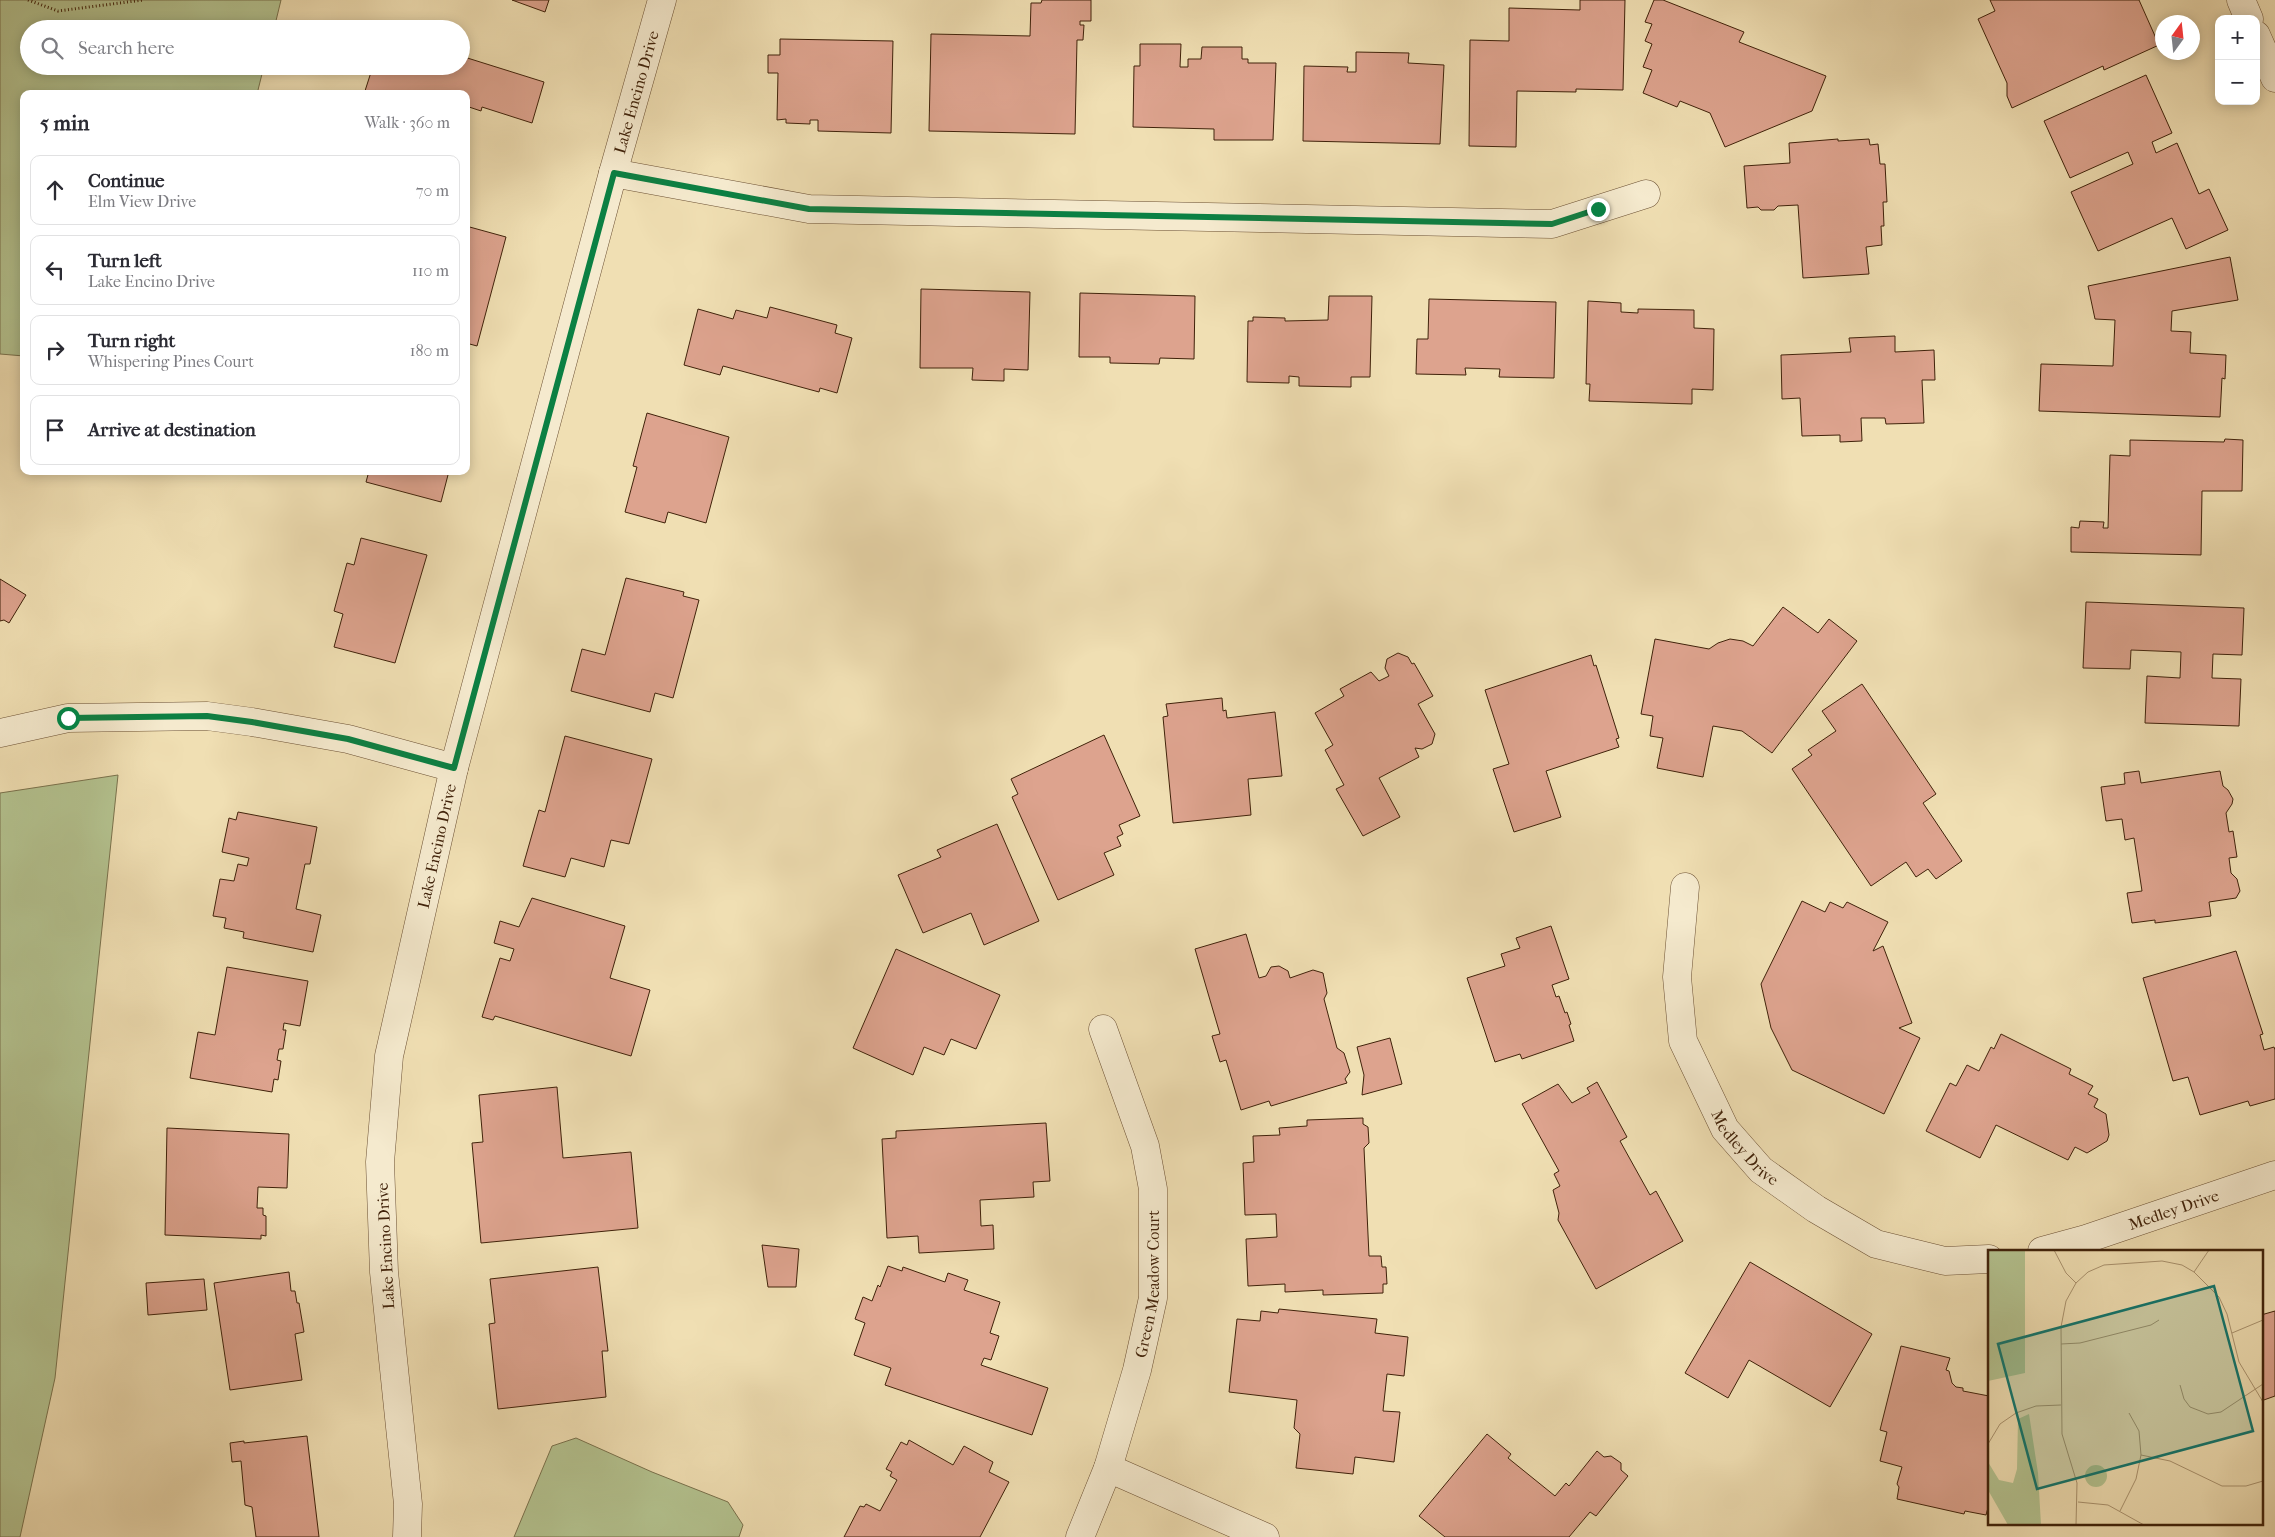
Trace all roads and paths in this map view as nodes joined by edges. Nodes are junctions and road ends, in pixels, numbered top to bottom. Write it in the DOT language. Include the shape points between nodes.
graph roads {
  1 [pos="28,0"];
  2 [pos="143,0"];
  3 [pos="662,0"];
  4 [pos="2240,0"];
  5 [pos="2247,15"];
  6 [pos="2260,45"];
  7 [pos="2275,78"];
  8 [pos="614,173"];
  9 [pos="1646,194"];
  10 [pos="0,733"];
  11 [pos="454,768"];
  12 [pos="1685,887"];
  13 [pos="1103,1029"];
  14 [pos="2275,1175"];
  15 [pos="2045,1250"];
  16 [pos="1988,1259"];
  17 [pos="1108,1468"];
  18 [pos="407,1537"];
  19 [pos="1080,1537"];
  20 [pos="1264,1537"];
  1 -- 2 [label="path" via="58,11"];
  3 -- 8 [label="street, Lake Encino Drive"];
  4 -- 5 [label="street"];
  6 -- 7 [label="street"];
  8 -- 9 [label="street" via="809,209 1552,224"];
  8 -- 11 [label="street, Lake Encino Drive"];
  10 -- 11 [label="street" via="68,718 207,716 348,739"];
  11 -- 18 [label="street, Lake Encino Drive" via="389,1056 380,1162 384,1272 408,1504"];
  12 -- 16 [label="street, Medley Drive" via="1677,977 1683,1041 1725,1129 1762,1170 1816,1209 1876,1244 1945,1261"];
  13 -- 17 [label="street, Green Meadow Court" via="1144,1146 1153,1189 1154,1234 1153,1298 1137,1370"];
  14 -- 15 [label="street, Medley Drive"];
  17 -- 19 [label="street, Green Meadow Court"];
  17 -- 20 [label="street"];
}
